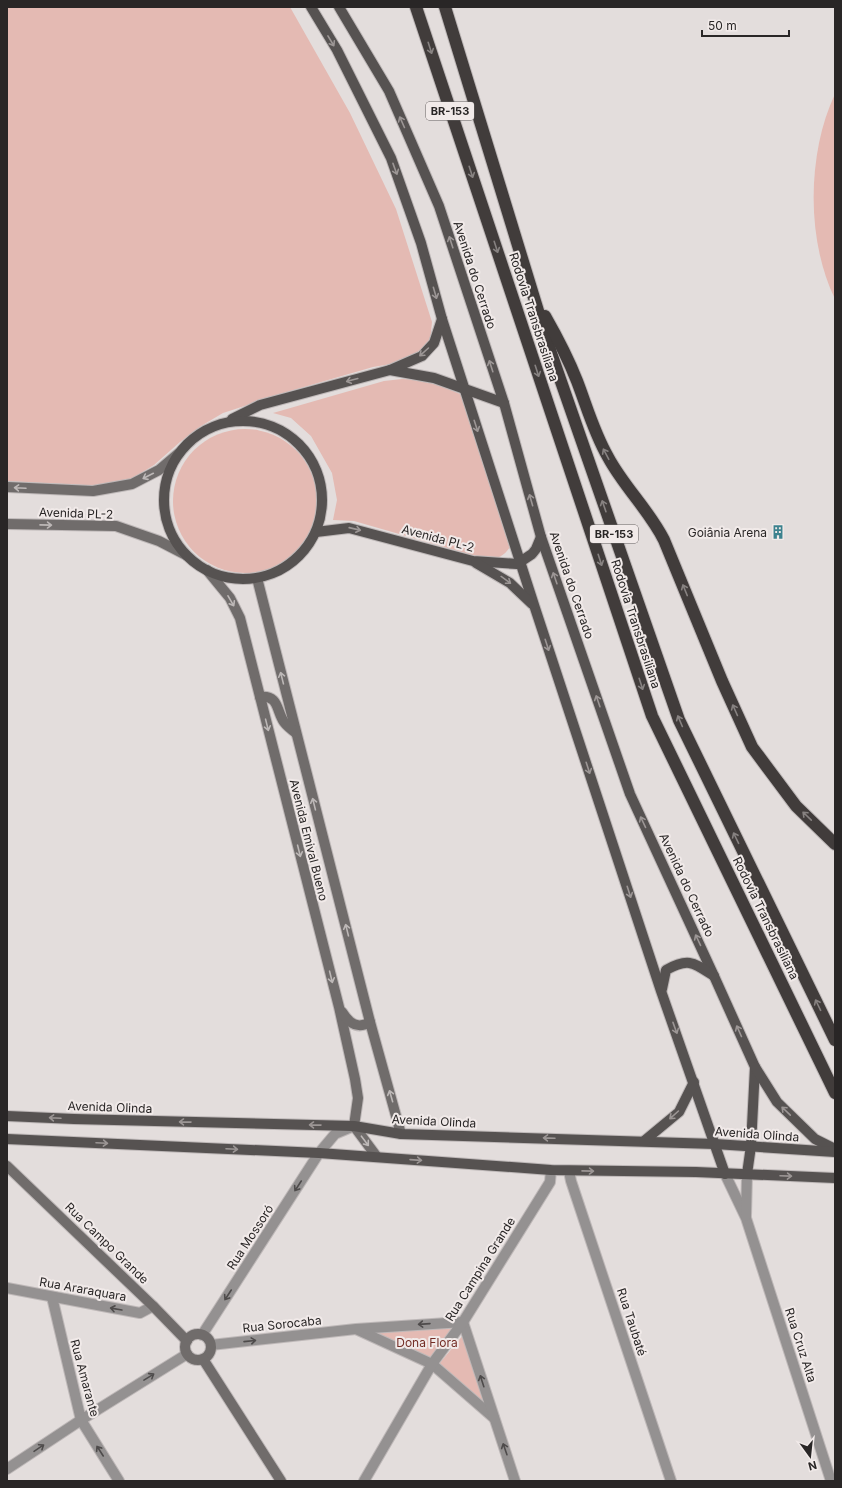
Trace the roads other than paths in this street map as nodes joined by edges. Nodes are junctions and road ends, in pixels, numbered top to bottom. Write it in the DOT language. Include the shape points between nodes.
graph roads {
  1 [pos="311,7"];
  2 [pos="339,7"];
  3 [pos="445,7"];
  4 [pos="416,8"];
  5 [pos="535,300"];
  6 [pos="442,319"];
  7 [pos="390,370"];
  8 [pos="465,388"];
  9 [pos="504,403"];
  10 [pos="227,422"];
  11 [pos="179,453"];
  12 [pos="7,487"];
  13 [pos="7,524"];
  14 [pos="316,532"];
  15 [pos="541,537"];
  16 [pos="186,555"];
  17 [pos="473,561"];
  18 [pos="520,562"];
  19 [pos="207,570"];
  20 [pos="257,578"];
  21 [pos="535,608"];
  22 [pos="260,697"];
  23 [pos="296,733"];
  24 [pos="835,844"];
  25 [pos="714,976"];
  26 [pos="662,991"];
  27 [pos="339,1007"];
  28 [pos="370,1022"];
  29 [pos="835,1040"];
  30 [pos="755,1067"];
  31 [pos="694,1082"];
  32 [pos="835,1093"];
  33 [pos="7,1116"];
  34 [pos="354,1126"];
  35 [pos="401,1134"];
  36 [pos="7,1138"];
  37 [pos="644,1141"];
  38 [pos="715,1144"];
  39 [pos="751,1146"];
  40 [pos="835,1149"];
  41 [pos="835,1152"];
  42 [pos="319,1153"];
  43 [pos="377,1157"];
  44 [pos="7,1166"];
  45 [pos="551,1170"];
  46 [pos="569,1171"];
  47 [pos="725,1174"];
  48 [pos="747,1174"];
  49 [pos="835,1178"];
  50 [pos="746,1218"];
  51 [pos="7,1288"];
  52 [pos="52,1297"];
  53 [pos="153,1306"];
  54 [pos="463,1322"];
  55 [pos="356,1329"];
  56 [pos="202,1335"];
  57 [pos="187,1341"];
  58 [pos="211,1345"];
  59 [pos="187,1354"];
  60 [pos="203,1359"];
  61 [pos="432,1364"];
  62 [pos="494,1418"];
  63 [pos="81,1420"];
  64 [pos="7,1469"];
  65 [pos="119,1481"];
  66 [pos="281,1481"];
  67 [pos="364,1481"];
  68 [pos="516,1481"];
  69 [pos="670,1481"];
  70 [pos="831,1481"];
  1 -- 6 [label="main road, one-way" via="391,158 421,243"];
  9 -- 2 [label="main road, Avenida do Cerrado, one-way" via="439,206 389,92"];
  3 -- 5 [label="highway, Rodovia Transbrasiliana / BR-153"];
  4 -- 32 [label="highway, Rodovia Transbrasiliana / BR-153, one-way" via="652,716"];
  24 -- 5 [label="highway, one-way" via="796,806 752,747 664,540 608,458 590,420 565,354"];
  29 -- 5 [label="highway, Rodovia Transbrasiliana / BR-153, one-way" via="679,720 550,350"];
  6 -- 7 [label="main road, one-way" via="434,342 422,356"];
  6 -- 8 [label="main road"];
  7 -- 8 [label="main road" via="434,378"];
  7 -- 10 [label="main road, one-way" via="260,405"];
  8 -- 9 [label="main road"];
  8 -- 18 [label="main road, one-way"];
  15 -- 9 [label="main road, Avenida do Cerrado, one-way"];
  10 -- 11 [label="main road" via="200,433"];
  10 -- 14 [label="main road" via="249,420 270,425 290,435 305,450 317,468 322,489 322,511"];
  11 -- 12 [label="street, Avenida PL-2, one-way" via="159,470 132,484 93,491"];
  11 -- 16 [label="main road" via="167,478 164,505 170,532"];
  13 -- 16 [label="street, Avenida PL-2, one-way" via="116,526 159,541"];
  14 -- 17 [label="main road, Avenida PL-2, one-way" via="349,528"];
  14 -- 20 [label="main road" via="302,553 282,569"];
  15 -- 18 [label="main road" via="532,554"];
  25 -- 15 [label="main road, Avenida do Cerrado, one-way" via="630,794"];
  16 -- 19 [label="main road"];
  17 -- 18 [label="main road, Avenida PL-2" via="517,564"];
  17 -- 21 [label="main road, one-way" via="510,583"];
  18 -- 21 [label="main road"];
  19 -- 20 [label="main road" via="232,578"];
  19 -- 22 [label="street, Avenida Emival Bueno, one-way" via="230,598 240,618"];
  23 -- 20 [label="street, Avenida Emival Bueno, one-way"];
  21 -- 26 [label="main road, one-way"];
  22 -- 23 [label="street" via="276,702 284,722"];
  22 -- 27 [label="street, Avenida Emival Bueno, one-way"];
  28 -- 23 [label="street, Avenida Emival Bueno, one-way"];
  25 -- 26 [label="main road" via="692,962 677,963 666,970"];
  30 -- 25 [label="main road, Avenida do Cerrado, one-way"];
  26 -- 31 [label="main road, one-way"];
  27 -- 28 [label="street" via="353,1024 362,1026"];
  27 -- 34 [label="street, Avenida Emival Bueno" via="358,1098"];
  35 -- 28 [label="street, Avenida Emival Bueno, one-way"];
  30 -- 39 [label="main road, Avenida do Cerrado"];
  40 -- 30 [label="main road, one-way" via="815,1140 777,1102"];
  31 -- 37 [label="main road, one-way" via="679,1112"];
  31 -- 38 [label="main road"];
  34 -- 33 [label="main road, Avenida Olinda, one-way"];
  34 -- 35 [label="main road, Avenida Olinda"];
  34 -- 42 [label="street, Rua Mossoró" via="335,1134"];
  34 -- 43 [label="street, one-way"];
  37 -- 35 [label="main road, Avenida Olinda, one-way"];
  36 -- 42 [label="main road, one-way"];
  37 -- 38 [label="main road, Avenida Olinda"];
  38 -- 39 [label="main road, Avenida Olinda"];
  38 -- 47 [label="main road"];
  39 -- 41 [label="main road, Avenida Olinda"];
  39 -- 48 [label="main road, Avenida do Cerrado"];
  42 -- 43 [label="main road"];
  42 -- 56 [label="street, Rua Mossoró, one-way"];
  43 -- 45 [label="main road, one-way"];
  44 -- 53 [label="street, Rua Campo Grande"];
  45 -- 46 [label="main road"];
  45 -- 54 [label="street, Rua Campina Grande" via="550,1182"];
  46 -- 47 [label="main road, one-way"];
  46 -- 69 [label="street, Rua Taubaté"];
  47 -- 48 [label="main road"];
  47 -- 50 [label="street, Rua Cruz Alta"];
  48 -- 49 [label="main road, one-way"];
  48 -- 50 [label="street, Rua Cruz Alta"];
  50 -- 70 [label="street, Rua Cruz Alta"];
  51 -- 52 [label="street, Rua Araraquara"];
  53 -- 52 [label="street, Rua Araraquara, one-way" via="140,1313"];
  52 -- 63 [label="street, Rua Amarante"];
  53 -- 57 [label="street, Rua Campo Grande"];
  54 -- 55 [label="street, Rua Sorocaba, one-way"];
  54 -- 61 [label="street, Rua Campina Grande"];
  62 -- 54 [label="street, one-way"];
  58 -- 55 [label="street, Rua Sorocaba, one-way"];
  55 -- 61 [label="street"];
  56 -- 57 [label="street" via="194,1335"];
  56 -- 58 [label="street"];
  57 -- 59 [label="street"];
  58 -- 60 [label="street" via="210,1354"];
  59 -- 60 [label="street" via="194,1359"];
  63 -- 59 [label="street, one-way"];
  60 -- 66 [label="street"];
  61 -- 62 [label="street"];
  61 -- 67 [label="street, Rua Campina Grande"];
  68 -- 62 [label="street, one-way"];
  64 -- 63 [label="street, one-way"];
  65 -- 63 [label="street, Rua Amarante, one-way"];
}
